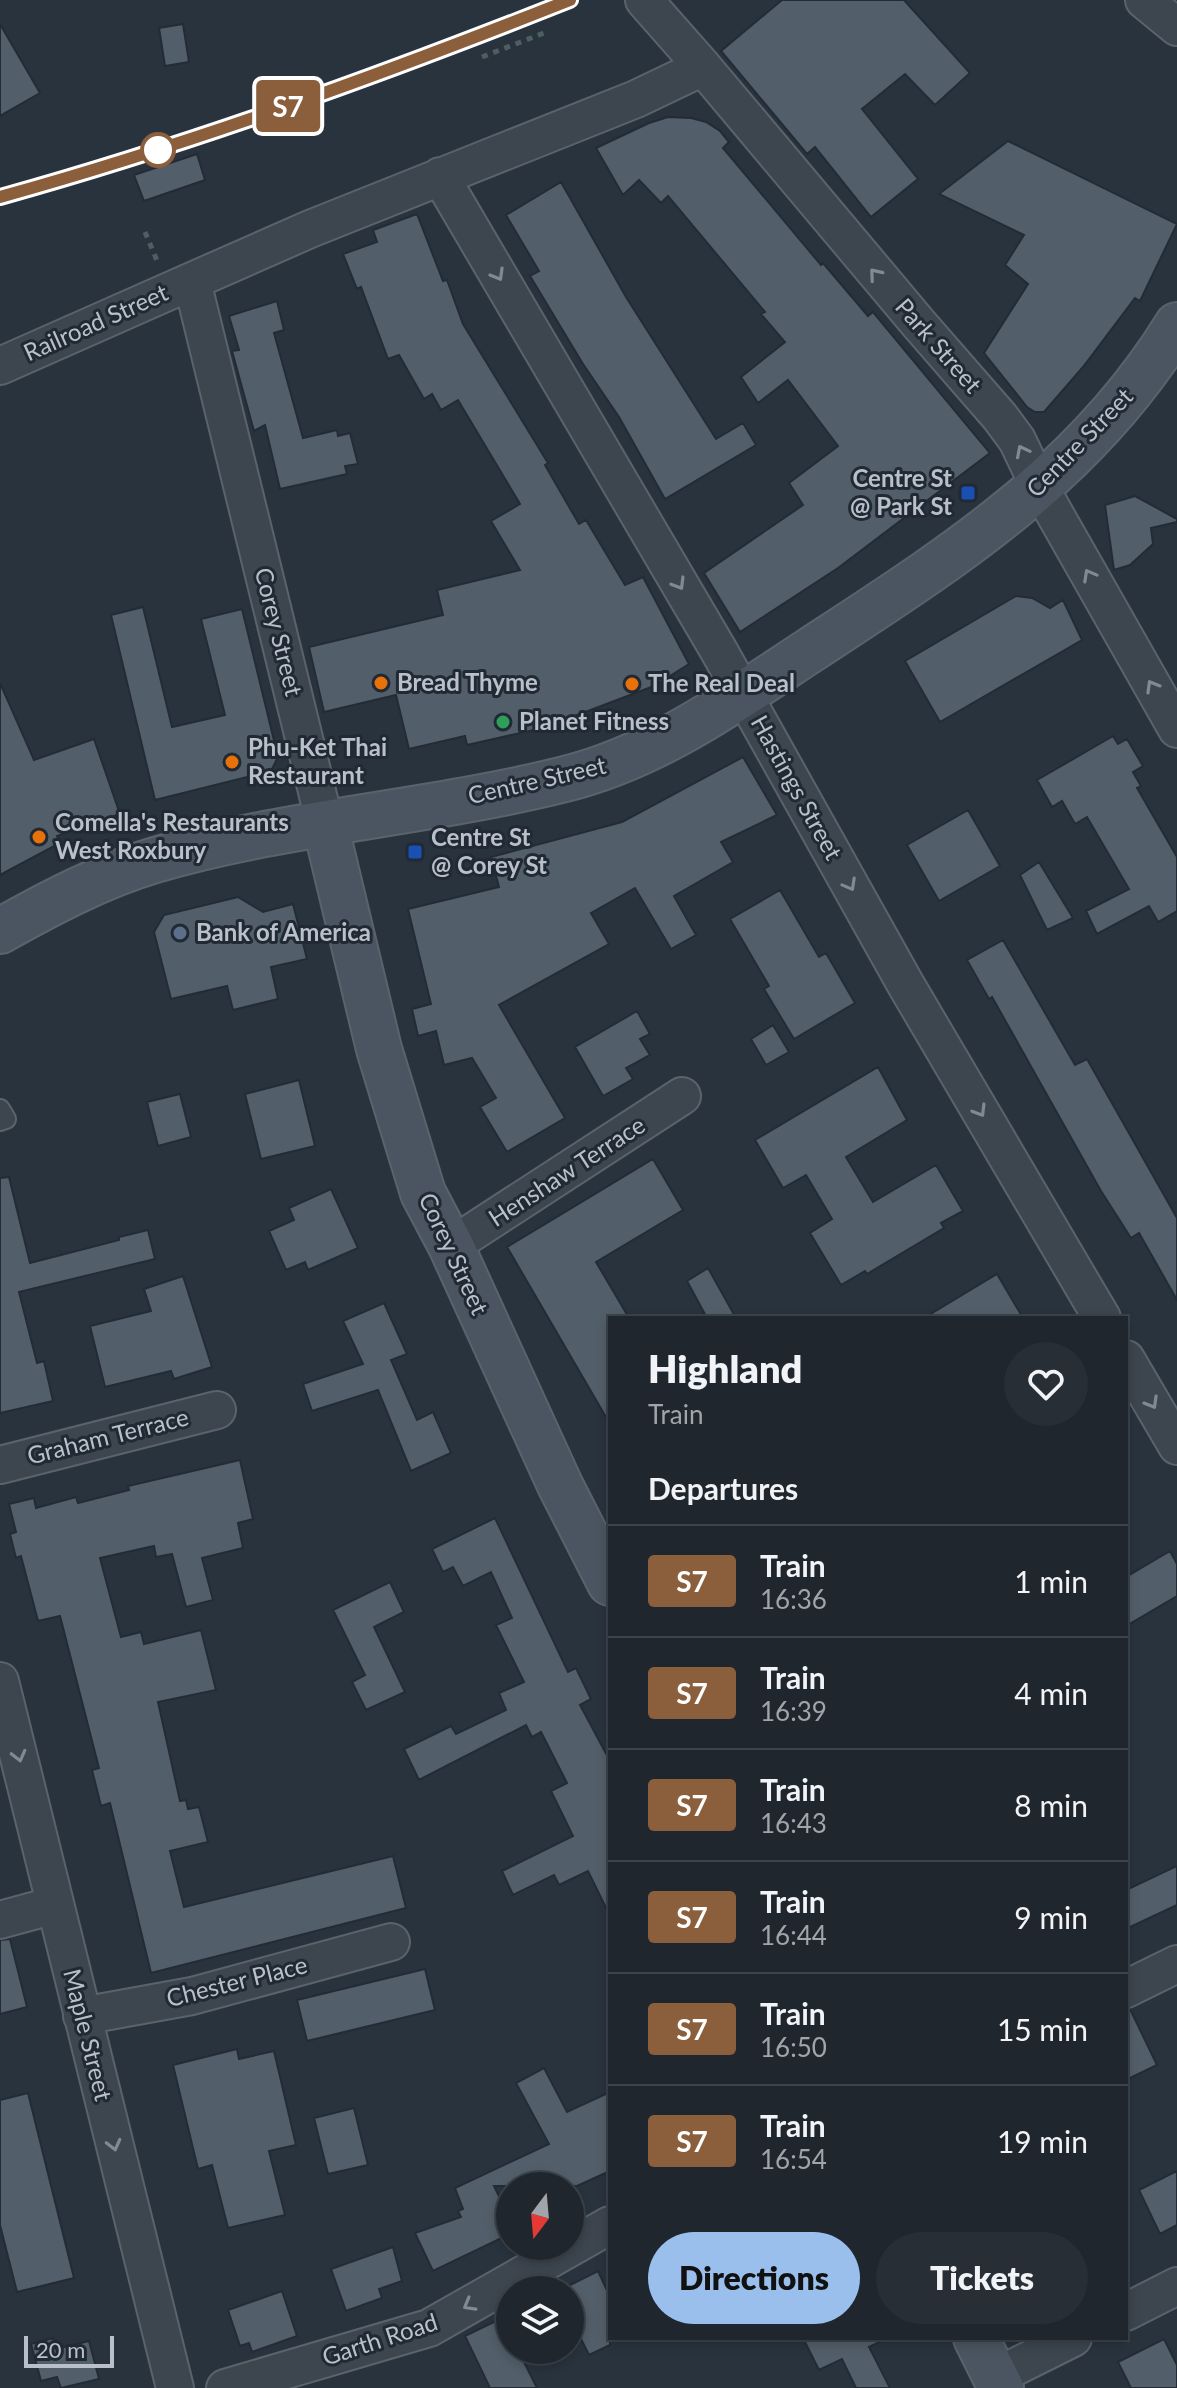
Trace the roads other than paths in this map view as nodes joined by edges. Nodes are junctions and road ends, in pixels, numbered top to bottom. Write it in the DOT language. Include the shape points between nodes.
graph roads {
  1 [pos="644,0"];
  2 [pos="1144,0"];
  3 [pos="1177,27"];
  4 [pos="703,67"];
  5 [pos="440,176"];
  6 [pos="192,281"];
  7 [pos="1177,325"];
  8 [pos="0,366"];
  9 [pos="1040,488"];
  10 [pos="744,695"];
  11 [pos="1177,729"];
  12 [pos="325,824"];
  13 [pos="0,931"];
  14 [pos="682,1096"];
  15 [pos="0,1109"];
  16 [pos="0,1121"];
  17 [pos="451,1246"];
  18 [pos="1101,1316"];
  19 [pos="1128,1362"];
  20 [pos="217,1410"];
  21 [pos="1177,1446"];
  22 [pos="0,1465"];
  23 [pos="608,1579"];
  24 [pos="0,1681"];
  25 [pos="55,1905"];
  26 [pos="0,1920"];
  27 [pos="391,1942"];
  28 [pos="1177,1964"];
  29 [pos="1128,1988"];
  30 [pos="82,2016"];
  31 [pos="608,2226"];
  32 [pos="1177,2286"];
  33 [pos="1128,2311"];
  34 [pos="977,2340"];
  35 [pos="1070,2340"];
  36 [pos="998,2382"];
  37 [pos="175,2388"];
  38 [pos="225,2388"];
  1 -- 4 [label="street, Park Street"];
  2 -- 3 [label="street"];
  4 -- 5 [label="street"];
  9 -- 4 [label="street, Park Street, one-way" via="1000,417"];
  5 -- 6 [label="street"];
  5 -- 10 [label="street, Hastings Street, one-way"];
  6 -- 8 [label="street, Railroad Street"];
  6 -- 12 [label="street, Corey Street"];
  7 -- 9 [label="main road, Centre Street" via="1103,426"];
  9 -- 10 [label="main road, Centre Street" via="953,555"];
  11 -- 9 [label="street, Park Street, one-way"];
  10 -- 12 [label="main road, Centre Street" via="657,745 578,775"];
  10 -- 18 [label="street, Hastings Street, one-way" via="906,985"];
  12 -- 13 [label="main road, Centre Street" via="141,865"];
  12 -- 17 [label="main road, Corey Street" via="393,1101 423,1193"];
  14 -- 17 [label="street, Henshaw Terrace"];
  15 -- 16 [label="lane" via="6,1119"];
  17 -- 23 [label="main road, Corey Street"];
  19 -- 21 [label="street, one-way"];
  20 -- 22 [label="street, Graham Terrace"];
  24 -- 25 [label="street, Maple Street, one-way"];
  25 -- 26 [label="street"];
  25 -- 30 [label="street, Maple Street"];
  27 -- 30 [label="street, Chester Place" via="192,1996"];
  28 -- 29 [label="street"];
  30 -- 37 [label="street, Maple Street, one-way"];
  31 -- 38 [label="street, Garth Road, one-way" via="429,2328"];
  32 -- 33 [label="street"];
  34 -- 36 [label="main road"];
  35 -- 36 [label="street"];
}
